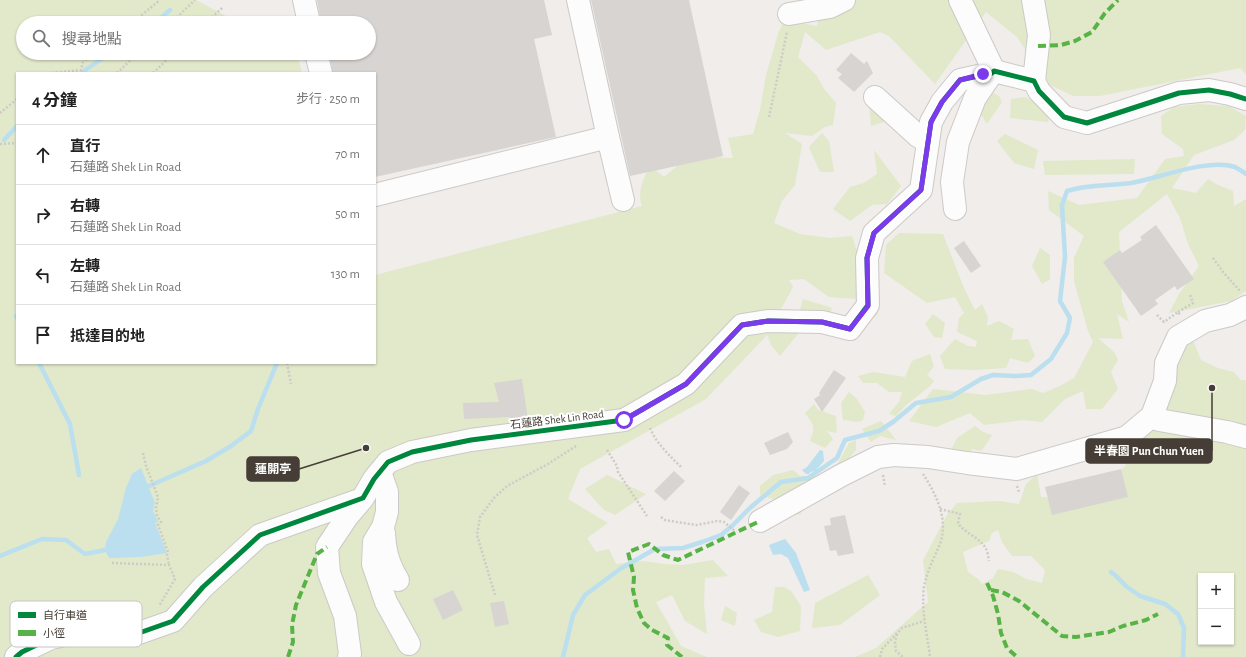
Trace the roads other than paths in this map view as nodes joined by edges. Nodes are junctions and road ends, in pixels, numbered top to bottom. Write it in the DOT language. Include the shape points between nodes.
graph roads {
  1 [pos="304,0"];
  2 [pos="578,0"];
  3 [pos="844,0"];
  4 [pos="960,0"];
  5 [pos="1033,0"];
  6 [pos="307,16"];
  7 [pos="788,23"];
  8 [pos="318,60"];
  9 [pos="321,72"];
  10 [pos="993,72"];
  11 [pos="1034,81"];
  12 [pos="875,97"];
  13 [pos="1246,99"];
  14 [pos="608,136"];
  15 [pos="928,142"];
  16 [pos="376,195"];
  17 [pos="623,200"];
  18 [pos="955,209"];
  19 [pos="1244,300"];
  20 [pos="1152,416"];
  21 [pos="1246,437"];
  22 [pos="380,472"];
  23 [pos="363,498"];
  24 [pos="760,521"];
  25 [pos="383,527"];
  26 [pos="398,580"];
  27 [pos="142,632"];
  28 [pos="409,644"];
  29 [pos="32,647"];
  30 [pos="16,657"];
  31 [pos="349,657"];
  1 -- 6 [label="street"];
  2 -- 14 [label="street"];
  3 -- 7 [label="street"];
  4 -- 10 [label="street"];
  5 -- 11 [label="street" via="1039,35"];
  8 -- 9 [label="street"];
  10 -- 11 [label="street, 石蓮路 Shek Lin Road"];
  10 -- 15 [label="street, 石蓮路 Shek Lin Road" via="960,80 942,102 931,122"];
  10 -- 18 [label="street" via="975,98 958,142 952,182"];
  11 -- 13 [label="street" via="1039,91 1064,117 1087,123 1179,94 1209,90"];
  12 -- 15 [label="street"];
  14 -- 16 [label="street"];
  14 -- 17 [label="street"];
  15 -- 22 [label="street, 石蓮路 Shek Lin Road" via="921,190 874,233 867,258 868,306 850,329 822,322 768,321 742,325 686,384 624,420 471,440 412,452 388,462"];
  19 -- 20 [label="street" via="1230,315 1205,321 1178,337 1166,363 1165,381"];
  20 -- 21 [label="street" via="1159,420"];
  20 -- 24 [label="street" via="1127,437 1017,469 928,457 894,455 878,458"];
  22 -- 23 [label="street, 石蓮路 Shek Lin Road"];
  22 -- 25 [label="street" via="387,492 387,512"];
  23 -- 27 [label="street" via="260,535 203,588 173,621"];
  23 -- 31 [label="street, 石蓮路 Shek Lin Road" via="327,547 329,573 345,616"];
  25 -- 26 [label="street" via="391,568"];
  25 -- 28 [label="street" via="374,542 373,564 386,602"];
  29 -- 30 [label="street"];
}
